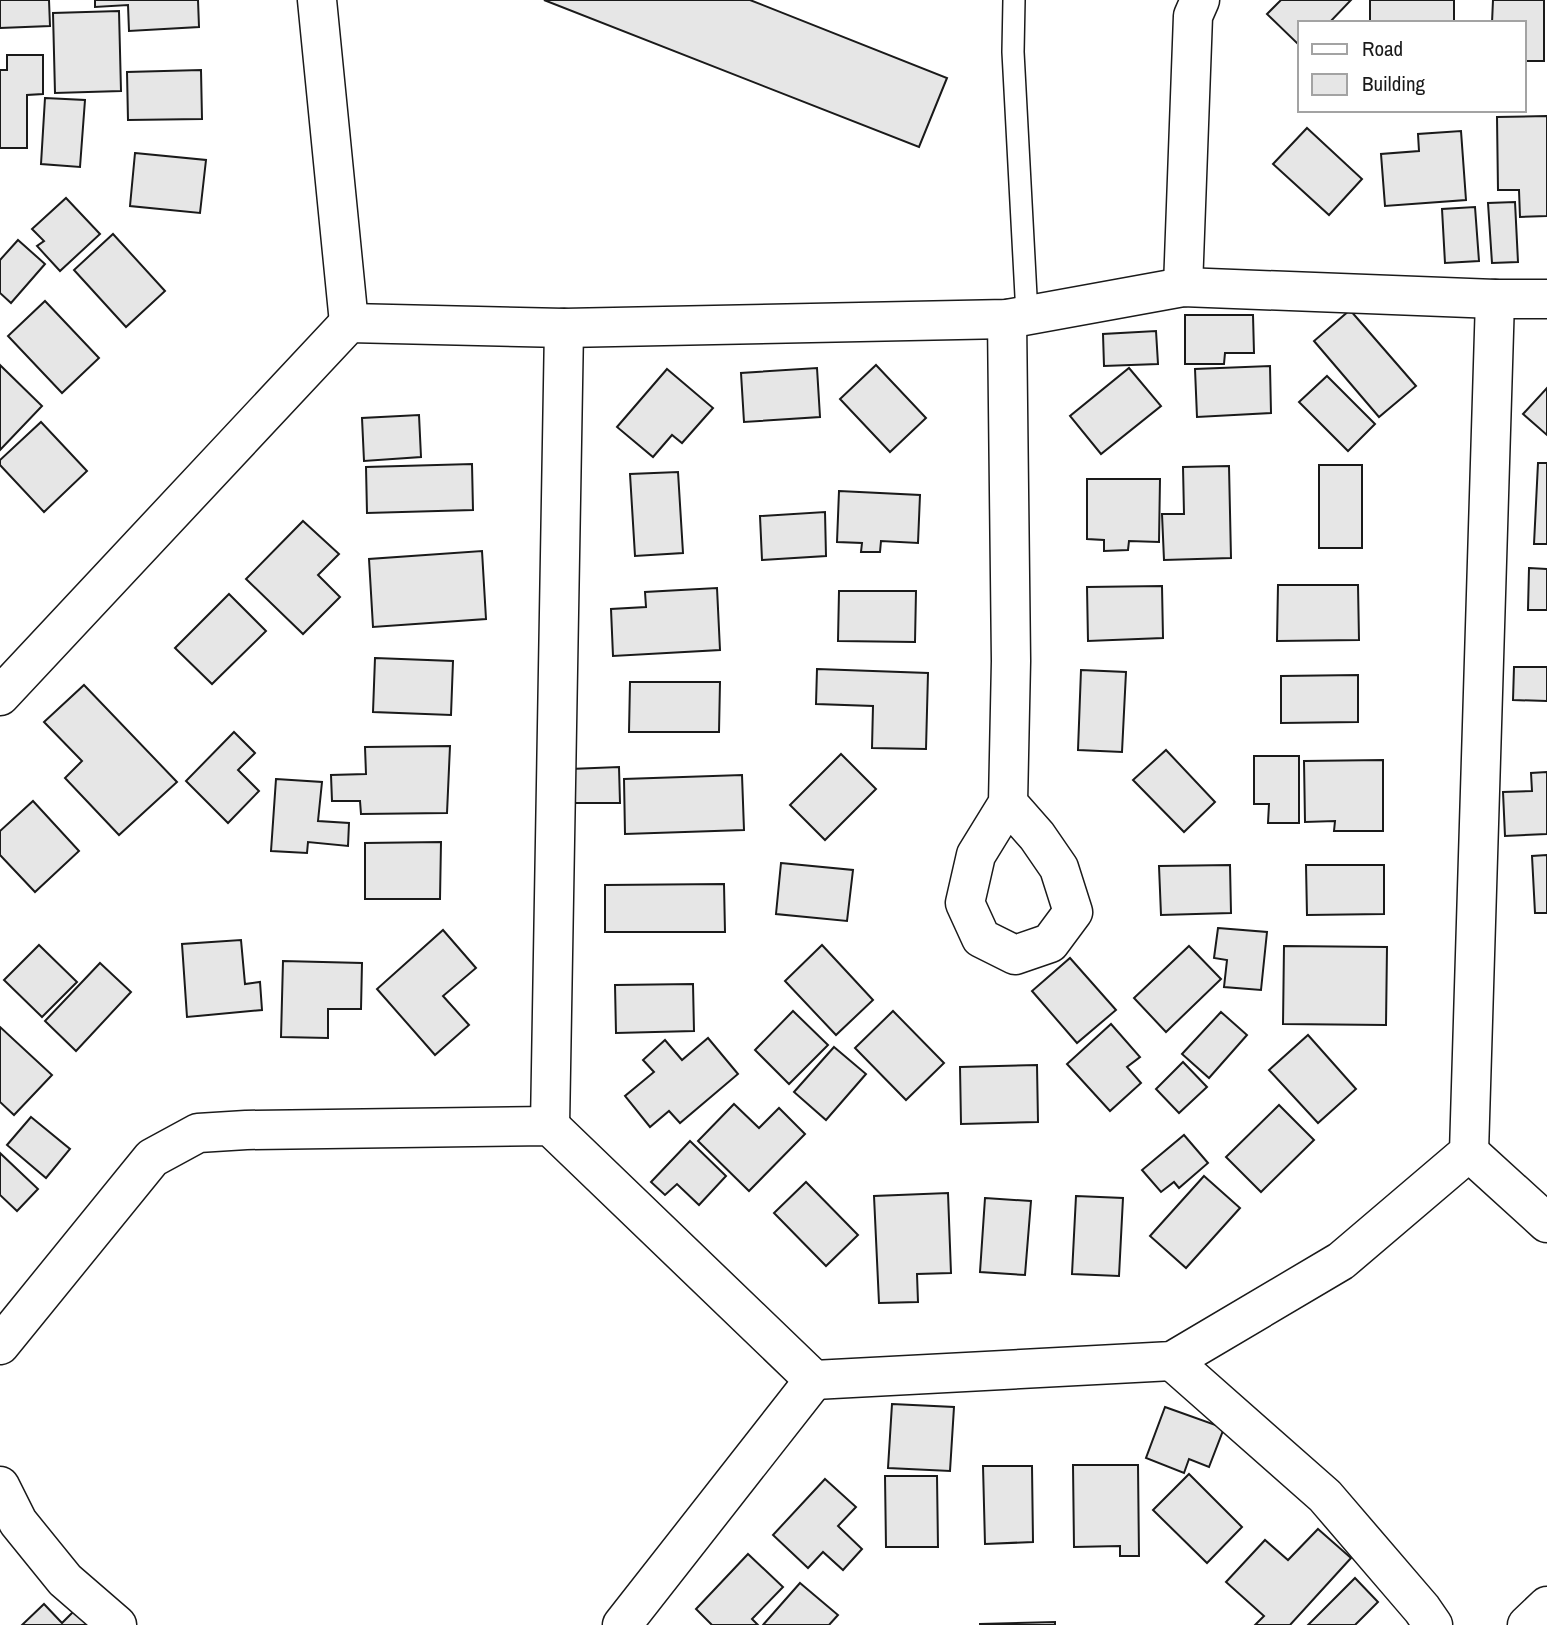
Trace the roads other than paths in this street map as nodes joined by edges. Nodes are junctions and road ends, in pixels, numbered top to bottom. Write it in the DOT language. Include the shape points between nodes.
graph roads {
  1 [pos="317,0"];
  2 [pos="1014,0"];
  3 [pos="1200,0"];
  4 [pos="1183,287"];
  5 [pos="1495,299"];
  6 [pos="1547,299"];
  7 [pos="1017,317"];
  8 [pos="349,323"];
  9 [pos="564,328"];
  10 [pos="0,696"];
  11 [pos="1008,803"];
  12 [pos="550,1126"];
  13 [pos="1469,1152"];
  14 [pos="1547,1223"];
  15 [pos="0,1345"];
  16 [pos="1172,1361"];
  17 [pos="814,1380"];
  18 [pos="0,1486"];
  19 [pos="1547,1606"];
  20 [pos="117,1625"];
  21 [pos="622,1625"];
  22 [pos="1433,1625"];
  23 [pos="1527,1625"];
  1 -- 8 [label="street"];
  2 -- 7 [label="lane"];
  3 -- 4 [label="street" via="1193,16"];
  4 -- 5 [label="street"];
  4 -- 7 [label="street"];
  5 -- 6 [label="street"];
  5 -- 13 [label="street"];
  7 -- 9 [label="street"];
  7 -- 11 [label="street"];
  8 -- 9 [label="street"];
  8 -- 10 [label="street"];
  9 -- 12 [label="street"];
  12 -- 15 [label="street" via="198,1133 152,1158"];
  12 -- 17 [label="street"];
  13 -- 14 [label="street"];
  13 -- 16 [label="street" via="1341,1261"];
  16 -- 17 [label="street"];
  16 -- 22 [label="street" via="1325,1496"];
  17 -- 21 [label="street"];
  18 -- 20 [label="street" via="18,1522 65,1580"];
  19 -- 23 [label="street"];
}
